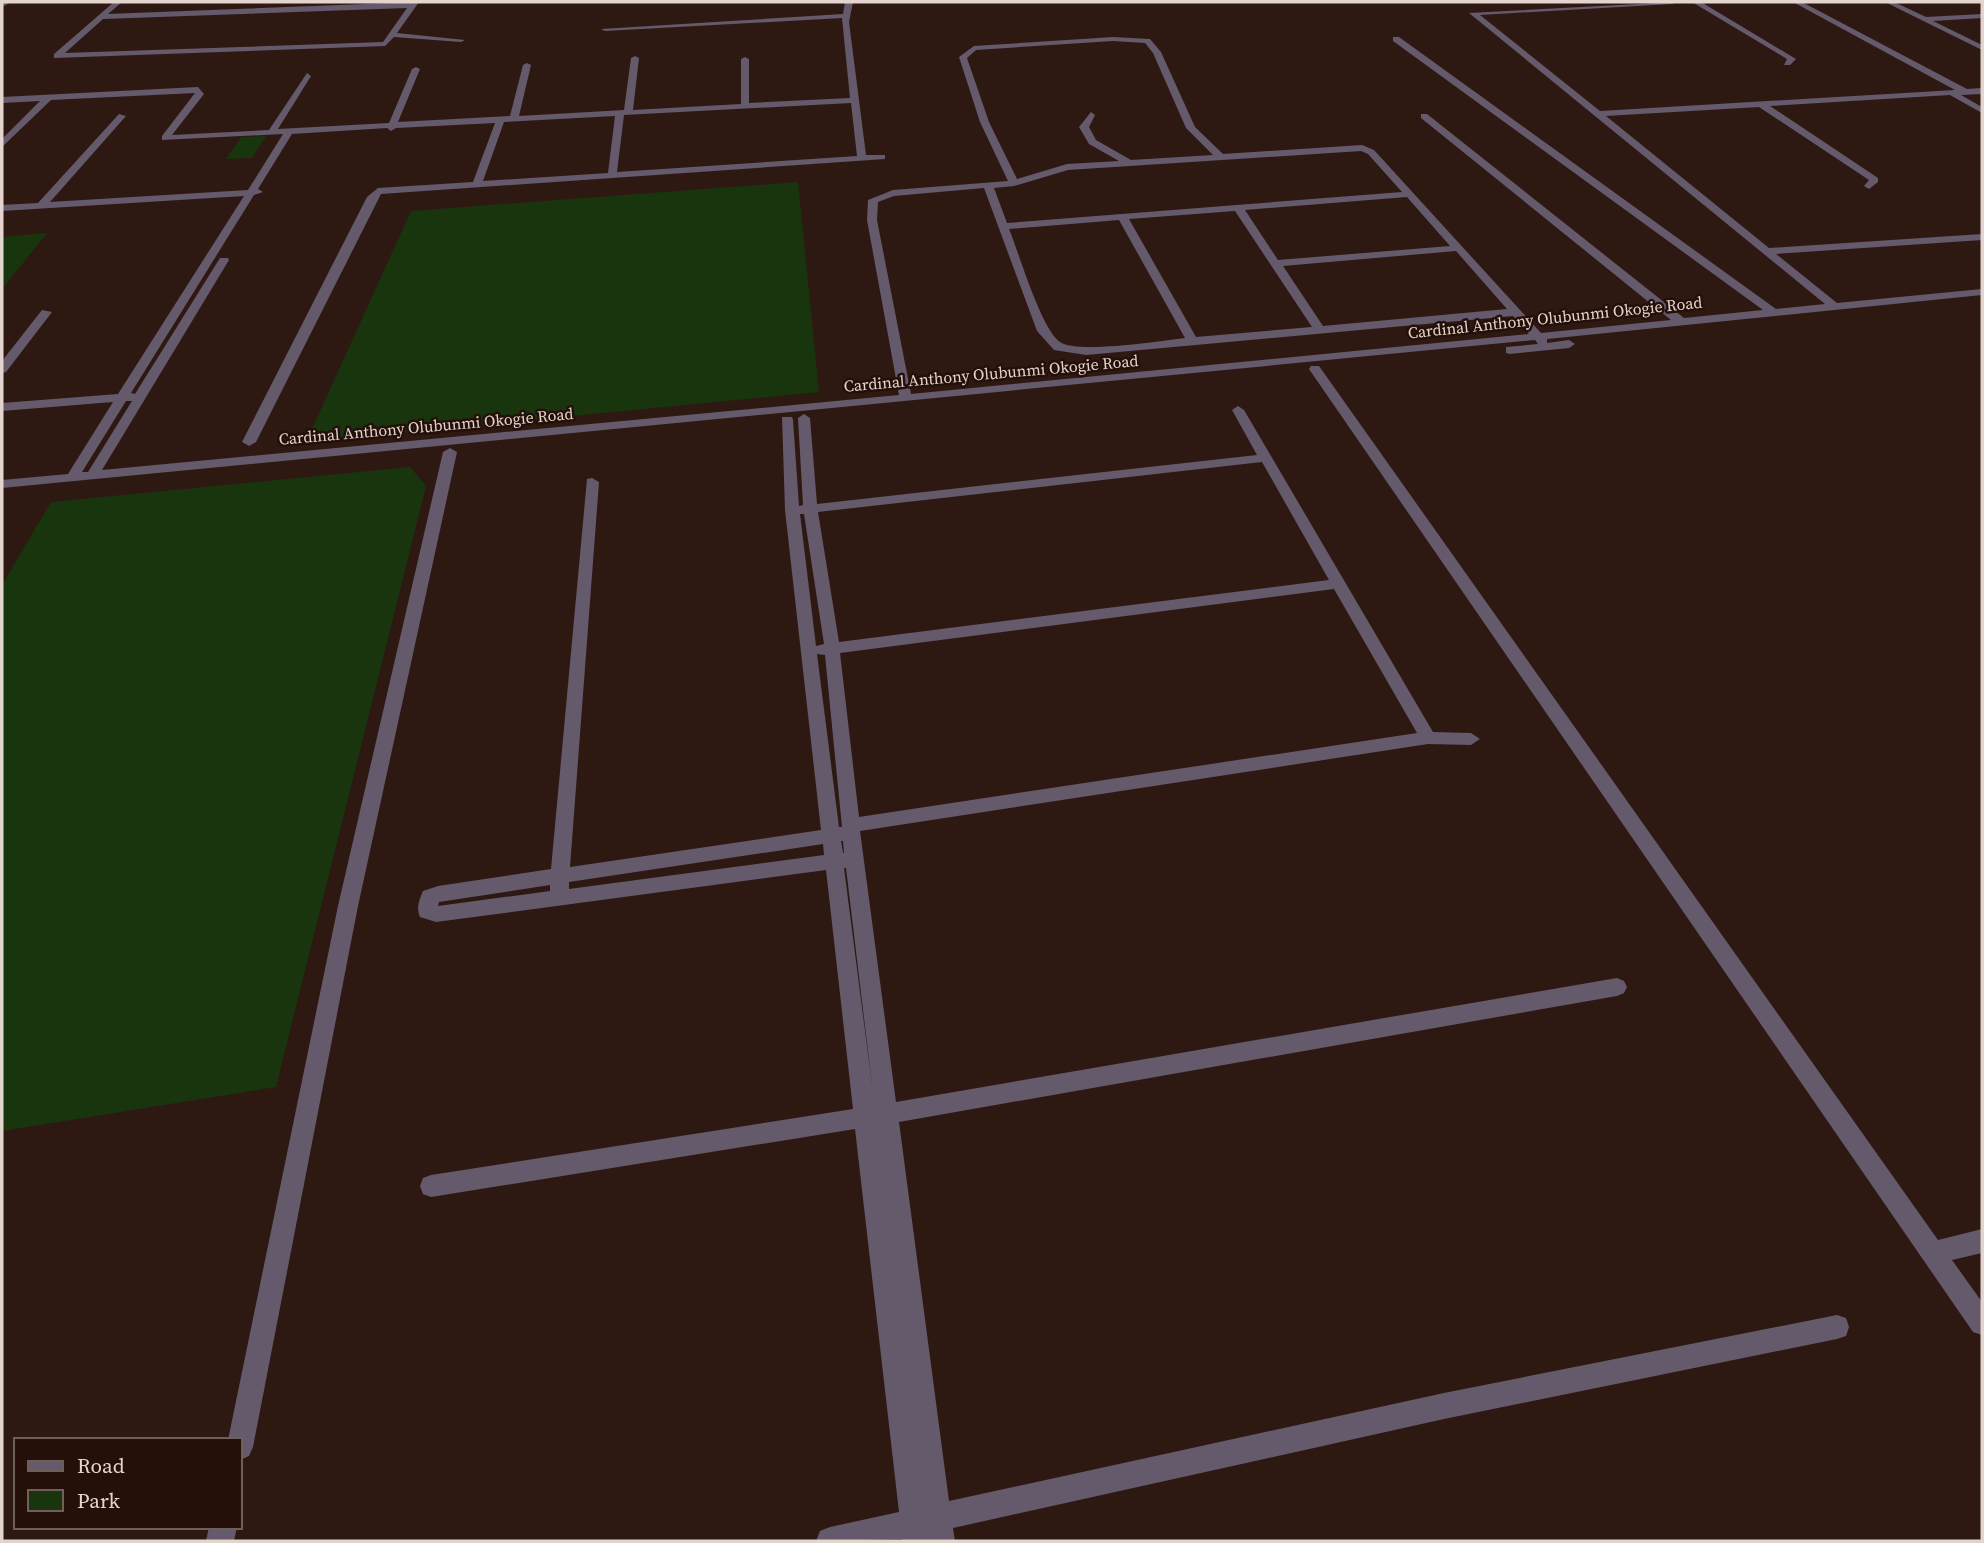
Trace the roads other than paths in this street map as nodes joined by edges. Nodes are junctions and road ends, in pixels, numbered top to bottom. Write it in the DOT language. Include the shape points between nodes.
graph roads {
  1 [pos="7,2"];
  2 [pos="118,2"];
  3 [pos="849,2"];
  4 [pos="1672,2"];
  5 [pos="1696,2"];
  6 [pos="1797,2"];
  7 [pos="1889,2"];
  8 [pos="414,4"];
  9 [pos="2,5"];
  10 [pos="846,16"];
  11 [pos="1982,16"];
  12 [pos="101,17"];
  13 [pos="1925,19"];
  14 [pos="605,29"];
  15 [pos="393,36"];
  16 [pos="1396,39"];
  17 [pos="461,40"];
  18 [pos="1982,48"];
  19 [pos="635,58"];
  20 [pos="745,59"];
  21 [pos="1787,63"];
  22 [pos="527,65"];
  23 [pos="416,69"];
  24 [pos="307,75"];
  25 [pos="1982,91"];
  26 [pos="1966,92"];
  27 [pos="1952,93"];
  28 [pos="49,97"];
  29 [pos="2,100"];
  30 [pos="855,100"];
  31 [pos="1982,101"];
  32 [pos="1762,105"];
  33 [pos="745,106"];
  34 [pos="1982,110"];
  35 [pos="624,114"];
  36 [pos="1599,114"];
  37 [pos="122,116"];
  38 [pos="1091,116"];
  39 [pos="1424,116"];
  40 [pos="514,120"];
  41 [pos="500,121"];
  42 [pos="391,128"];
  43 [pos="302,131"];
  44 [pos="272,132"];
  45 [pos="289,132"];
  46 [pos="2,144"];
  47 [pos="1220,156"];
  48 [pos="881,157"];
  49 [pos="862,158"];
  50 [pos="1128,162"];
  51 [pos="612,176"];
  52 [pos="1014,183"];
  53 [pos="477,184"];
  54 [pos="988,186"];
  55 [pos="1869,186"];
  56 [pos="265,192"];
  57 [pos="252,193"];
  58 [pos="1410,194"];
  59 [pos="41,205"];
  60 [pos="1238,207"];
  61 [pos="2,208"];
  62 [pos="1123,217"];
  63 [pos="1003,226"];
  64 [pos="1982,237"];
  65 [pos="1459,248"];
  66 [pos="1769,251"];
  67 [pos="1276,263"];
  68 [pos="1982,292"];
  69 [pos="1982,304"];
  70 [pos="1834,306"];
  71 [pos="46,312"];
  72 [pos="1516,312"];
  73 [pos="1773,312"];
  74 [pos="1681,322"];
  75 [pos="1320,330"];
  76 [pos="1536,335"];
  77 [pos="1192,341"];
  78 [pos="1546,346"];
  79 [pos="2,369"];
  80 [pos="1315,369"];
  81 [pos="141,396"];
  82 [pos="124,397"];
  83 [pos="906,398"];
  84 [pos="2,407"];
  85 [pos="1238,410"];
  86 [pos="795,419"];
  87 [pos="684,424"];
  88 [pos="249,442"];
  89 [pos="450,452"];
  90 [pos="1265,458"];
  91 [pos="93,474"];
  92 [pos="73,477"];
  93 [pos="592,482"];
  94 [pos="2,484"];
  95 [pos="2,495"];
  96 [pos="801,510"];
  97 [pos="1336,584"];
  98 [pos="832,648"];
  99 [pos="808,652"];
  100 [pos="1428,738"];
  101 [pos="1471,739"];
  102 [pos="845,831"];
  103 [pos="844,860"];
  104 [pos="560,878"];
  105 [pos="558,900"];
  106 [pos="1616,987"];
  107 [pos="876,1115"];
  108 [pos="431,1186"];
  109 [pos="1982,1241"];
  110 [pos="1933,1253"];
  111 [pos="1982,1323"];
  112 [pos="1837,1327"];
  113 [pos="242,1438"];
  114 [pos="927,1530"];
  115 [pos="830,1541"];
  1 -- 9 [label="street"];
  2 -- 12 [label="street"];
  3 -- 10 [label="street"];
  4 -- 36 [label="street" via="1473,13"];
  5 -- 21 [label="street" via="1791,59"];
  6 -- 26 [label="street"];
  7 -- 13 [label="street"];
  8 -- 12 [label="street"];
  8 -- 15 [label="street"];
  10 -- 14 [label="street"];
  10 -- 30 [label="street"];
  11 -- 13 [label="street"];
  12 -- 15 [label="street" via="57,56 385,44"];
  13 -- 18 [label="street"];
  15 -- 17 [label="street"];
  16 -- 73 [label="street"];
  19 -- 35 [label="street"];
  20 -- 33 [label="street"];
  22 -- 40 [label="street"];
  23 -- 42 [label="street"];
  24 -- 44 [label="street"];
  25 -- 26 [label="street"];
  26 -- 27 [label="street"];
  26 -- 31 [label="street"];
  27 -- 32 [label="street"];
  27 -- 34 [label="street"];
  28 -- 29 [label="street"];
  28 -- 44 [label="street" via="198,90 164,138"];
  28 -- 46 [label="street"];
  30 -- 33 [label="street"];
  30 -- 49 [label="street"];
  32 -- 36 [label="street"];
  32 -- 55 [label="street" via="1875,180"];
  33 -- 35 [label="street"];
  35 -- 40 [label="street"];
  35 -- 51 [label="street"];
  36 -- 66 [label="street"];
  37 -- 59 [label="street"];
  38 -- 50 [label="street" via="1084,127 1092,142"];
  39 -- 74 [label="street"];
  40 -- 41 [label="street"];
  41 -- 42 [label="street"];
  41 -- 53 [label="street"];
  42 -- 43 [label="street"];
  43 -- 45 [label="street"];
  43 -- 56 [label="street"];
  44 -- 45 [label="street"];
  45 -- 57 [label="street"];
  47 -- 50 [label="street"];
  47 -- 52 [label="street" via="1191,128 1157,52 1147,41 974,48 963,57 970,88"];
  47 -- 58 [label="street" via="1362,148"];
  48 -- 49 [label="street"];
  49 -- 51 [label="street"];
  50 -- 52 [label="street" via="1067,167"];
  51 -- 53 [label="street"];
  52 -- 54 [label="street"];
  53 -- 88 [label="street" via="378,191"];
  54 -- 63 [label="street"];
  54 -- 83 [label="street" via="893,193 873,200 872,219"];
  56 -- 57 [label="street"];
  56 -- 81 [label="street"];
  57 -- 59 [label="street"];
  57 -- 82 [label="street"];
  58 -- 60 [label="street"];
  58 -- 65 [label="street"];
  59 -- 61 [label="street"];
  60 -- 62 [label="street"];
  60 -- 67 [label="street"];
  62 -- 63 [label="street"];
  62 -- 77 [label="street"];
  63 -- 77 [label="street" via="1043,331 1058,347 1086,351"];
  64 -- 66 [label="street"];
  65 -- 67 [label="street"];
  65 -- 72 [label="street"];
  66 -- 70 [label="street"];
  67 -- 75 [label="street"];
  68 -- 70 [label="street, Cardinal Anthony Olubunmi Okogie Road"];
  69 -- 78 [label="street, Cardinal Anthony Olubunmi Okogie Road"];
  70 -- 73 [label="street, Cardinal Anthony Olubunmi Okogie Road"];
  71 -- 79 [label="street"];
  72 -- 75 [label="street"];
  72 -- 76 [label="street"];
  73 -- 74 [label="street, Cardinal Anthony Olubunmi Okogie Road"];
  74 -- 76 [label="street, Cardinal Anthony Olubunmi Okogie Road"];
  75 -- 77 [label="street"];
  76 -- 78 [label="street"];
  76 -- 83 [label="street, Cardinal Anthony Olubunmi Okogie Road"];
  78 -- 80 [label="street, Cardinal Anthony Olubunmi Okogie Road"];
  80 -- 86 [label="street, Cardinal Anthony Olubunmi Okogie Road"];
  80 -- 110 [label="street"];
  81 -- 82 [label="street"];
  81 -- 91 [label="street"];
  82 -- 84 [label="street"];
  82 -- 92 [label="street"];
  83 -- 87 [label="street, Cardinal Anthony Olubunmi Okogie Road"];
  85 -- 90 [label="street"];
  86 -- 87 [label="street, Cardinal Anthony Olubunmi Okogie Road"];
  86 -- 96 [label="street"];
  87 -- 89 [label="street, Cardinal Anthony Olubunmi Okogie Road"];
  87 -- 91 [label="street, Cardinal Anthony Olubunmi Okogie Road"];
  89 -- 95 [label="street, Cardinal Anthony Olubunmi Okogie Road"];
  89 -- 113 [label="street" via="348,906"];
  90 -- 96 [label="street"];
  90 -- 97 [label="street"];
  91 -- 92 [label="street, Cardinal Anthony Olubunmi Okogie Road"];
  92 -- 94 [label="street, Cardinal Anthony Olubunmi Okogie Road"];
  93 -- 104 [label="street"];
  96 -- 98 [label="street"];
  96 -- 99 [label="street"];
  97 -- 98 [label="street"];
  97 -- 100 [label="street"];
  98 -- 99 [label="street"];
  98 -- 102 [label="street"];
  99 -- 102 [label="street"];
  100 -- 101 [label="street"];
  100 -- 102 [label="street"];
  102 -- 103 [label="street"];
  102 -- 104 [label="street"];
  103 -- 105 [label="street"];
  103 -- 107 [label="street"];
  104 -- 105 [label="street"];
  104 -- 105 [label="street" via="438,894 430,897 427,911 436,914"];
  106 -- 107 [label="street"];
  107 -- 108 [label="street"];
  107 -- 114 [label="street"];
  109 -- 110 [label="street"];
  110 -- 111 [label="street"];
  112 -- 114 [label="street" via="1444,1406"];
  114 -- 115 [label="street"];
}
